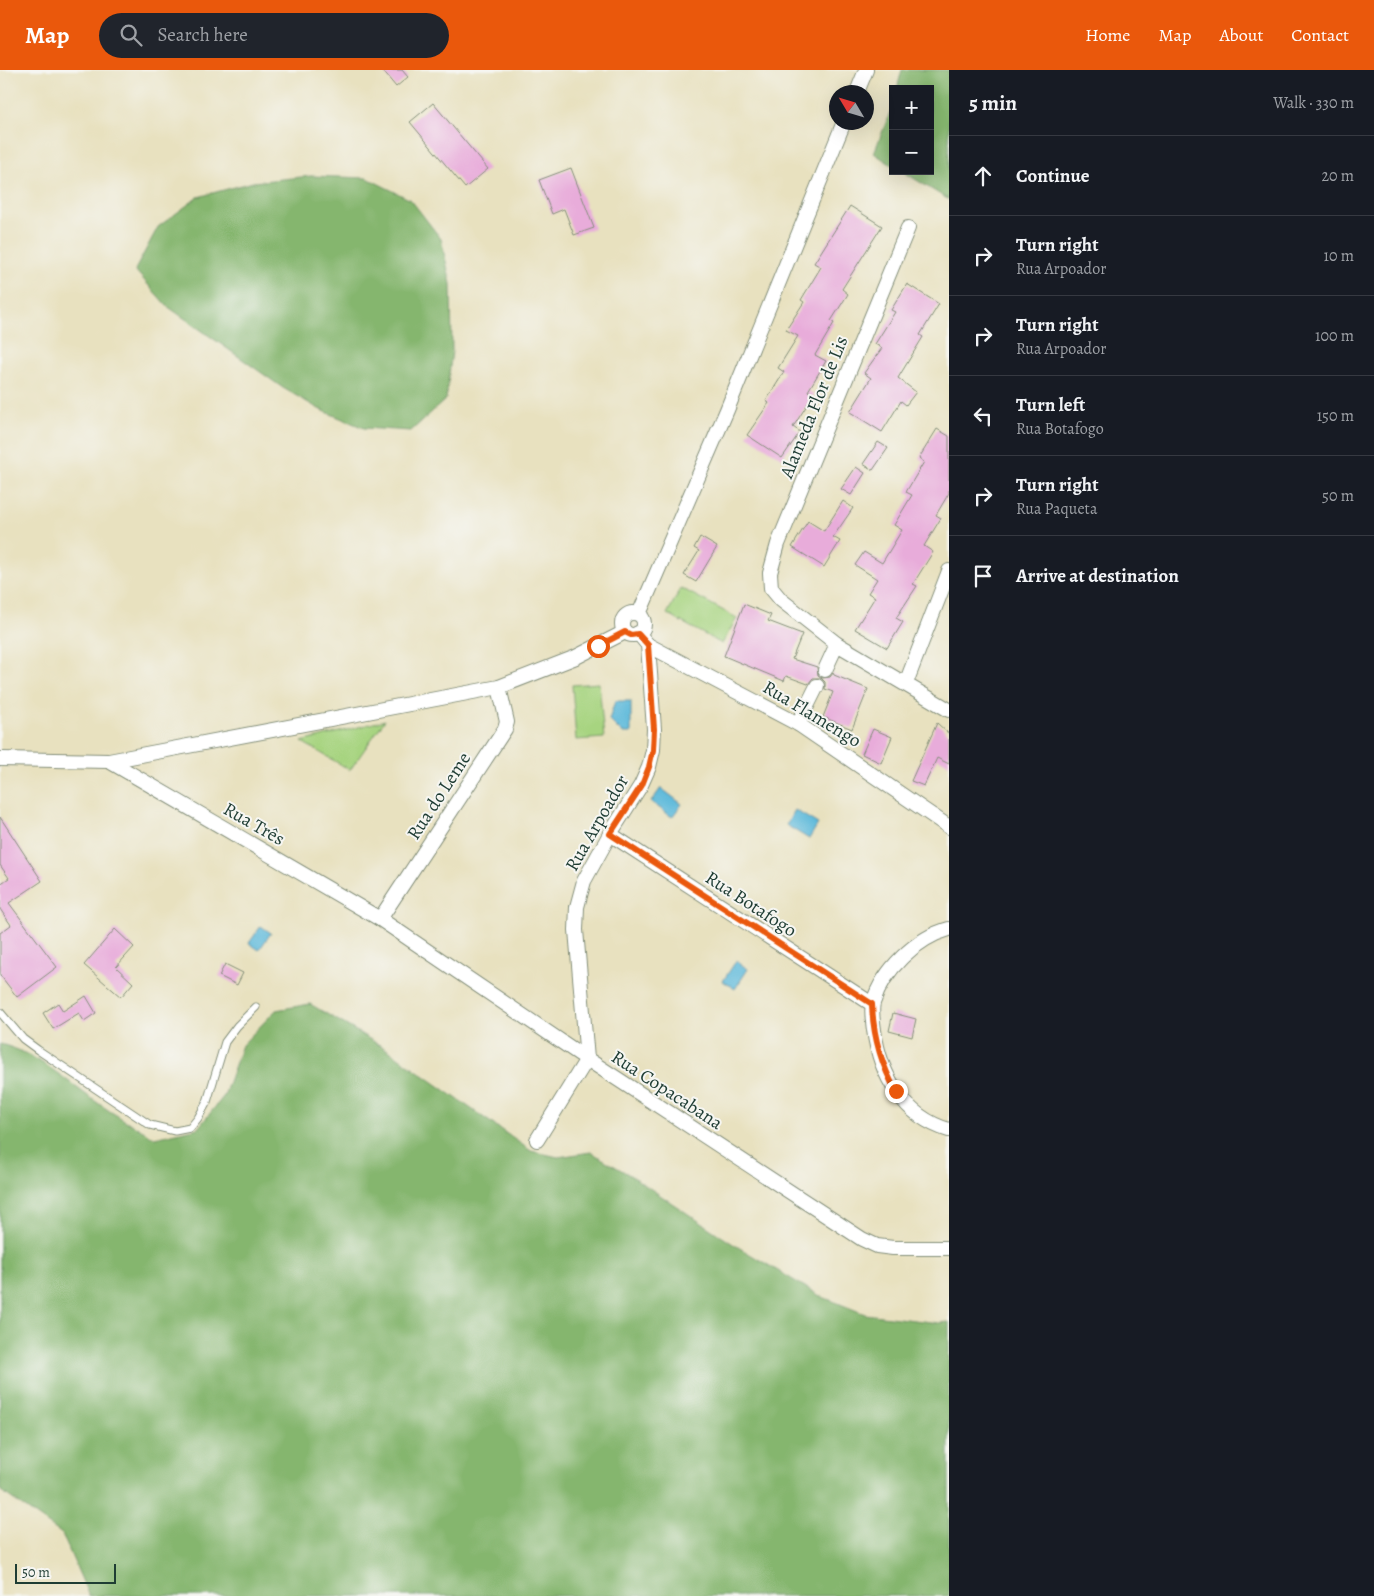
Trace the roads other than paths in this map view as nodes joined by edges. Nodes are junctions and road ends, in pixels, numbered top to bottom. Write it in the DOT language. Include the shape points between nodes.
graph roads {
  1 [pos="866,70"];
  2 [pos="860,85"];
  3 [pos="841,130"];
  4 [pos="908,228"];
  5 [pos="949,571"];
  6 [pos="639,614"];
  7 [pos="632,633"];
  8 [pos="837,644"];
  9 [pos="648,645"];
  10 [pos="825,670"];
  11 [pos="906,683"];
  12 [pos="817,686"];
  13 [pos="499,687"];
  14 [pos="949,710"];
  15 [pos="798,724"];
  16 [pos="0,759"];
  17 [pos="109,761"];
  18 [pos="949,826"];
  19 [pos="610,834"];
  20 [pos="380,920"];
  21 [pos="949,929"];
  22 [pos="872,1004"];
  23 [pos="256,1008"];
  24 [pos="0,1012"];
  25 [pos="587,1060"];
  26 [pos="949,1130"];
  27 [pos="537,1140"];
  28 [pos="949,1248"];
  1 -- 2 [label="street"];
  3 -- 6 [label="street" via="727,410"];
  4 -- 8 [label="street, Alameda Flor de Lis" via="778,544 770,573 771,588 781,600"];
  5 -- 11 [label="street"];
  6 -- 7 [label="street" via="644,624"];
  6 -- 7 [label="street" via="625,615 622,622"];
  7 -- 9 [label="street"];
  7 -- 13 [label="street"];
  8 -- 10 [label="street"];
  8 -- 11 [label="street"];
  9 -- 15 [label="street, Rua Flamengo"];
  9 -- 19 [label="street, Rua Arpoador" via="653,750 642,785"];
  11 -- 14 [label="street"];
  12 -- 15 [label="street"];
  13 -- 17 [label="street"];
  13 -- 20 [label="street, Rua do Leme" via="507,722 504,729"];
  15 -- 18 [label="street, Rua Flamengo"];
  16 -- 17 [label="street"];
  17 -- 20 [label="street, Rua Três"];
  19 -- 22 [label="street, Rua Botafogo"];
  19 -- 25 [label="street, Rua Arpoador" via="584,881 577,907"];
  20 -- 25 [label="street, Rua Copacabana"];
  21 -- 22 [label="street" via="914,946 885,978"];
  22 -- 26 [label="street" via="879,1054 896,1091 921,1118"];
  23 -- 24 [label="lane" via="225,1042 207,1102 198,1118 190,1128 175,1131 150,1125 38,1050 23,1039"];
  25 -- 27 [label="street"];
  25 -- 28 [label="street, Rua Copacabana" via="862,1240 893,1248"];
}
